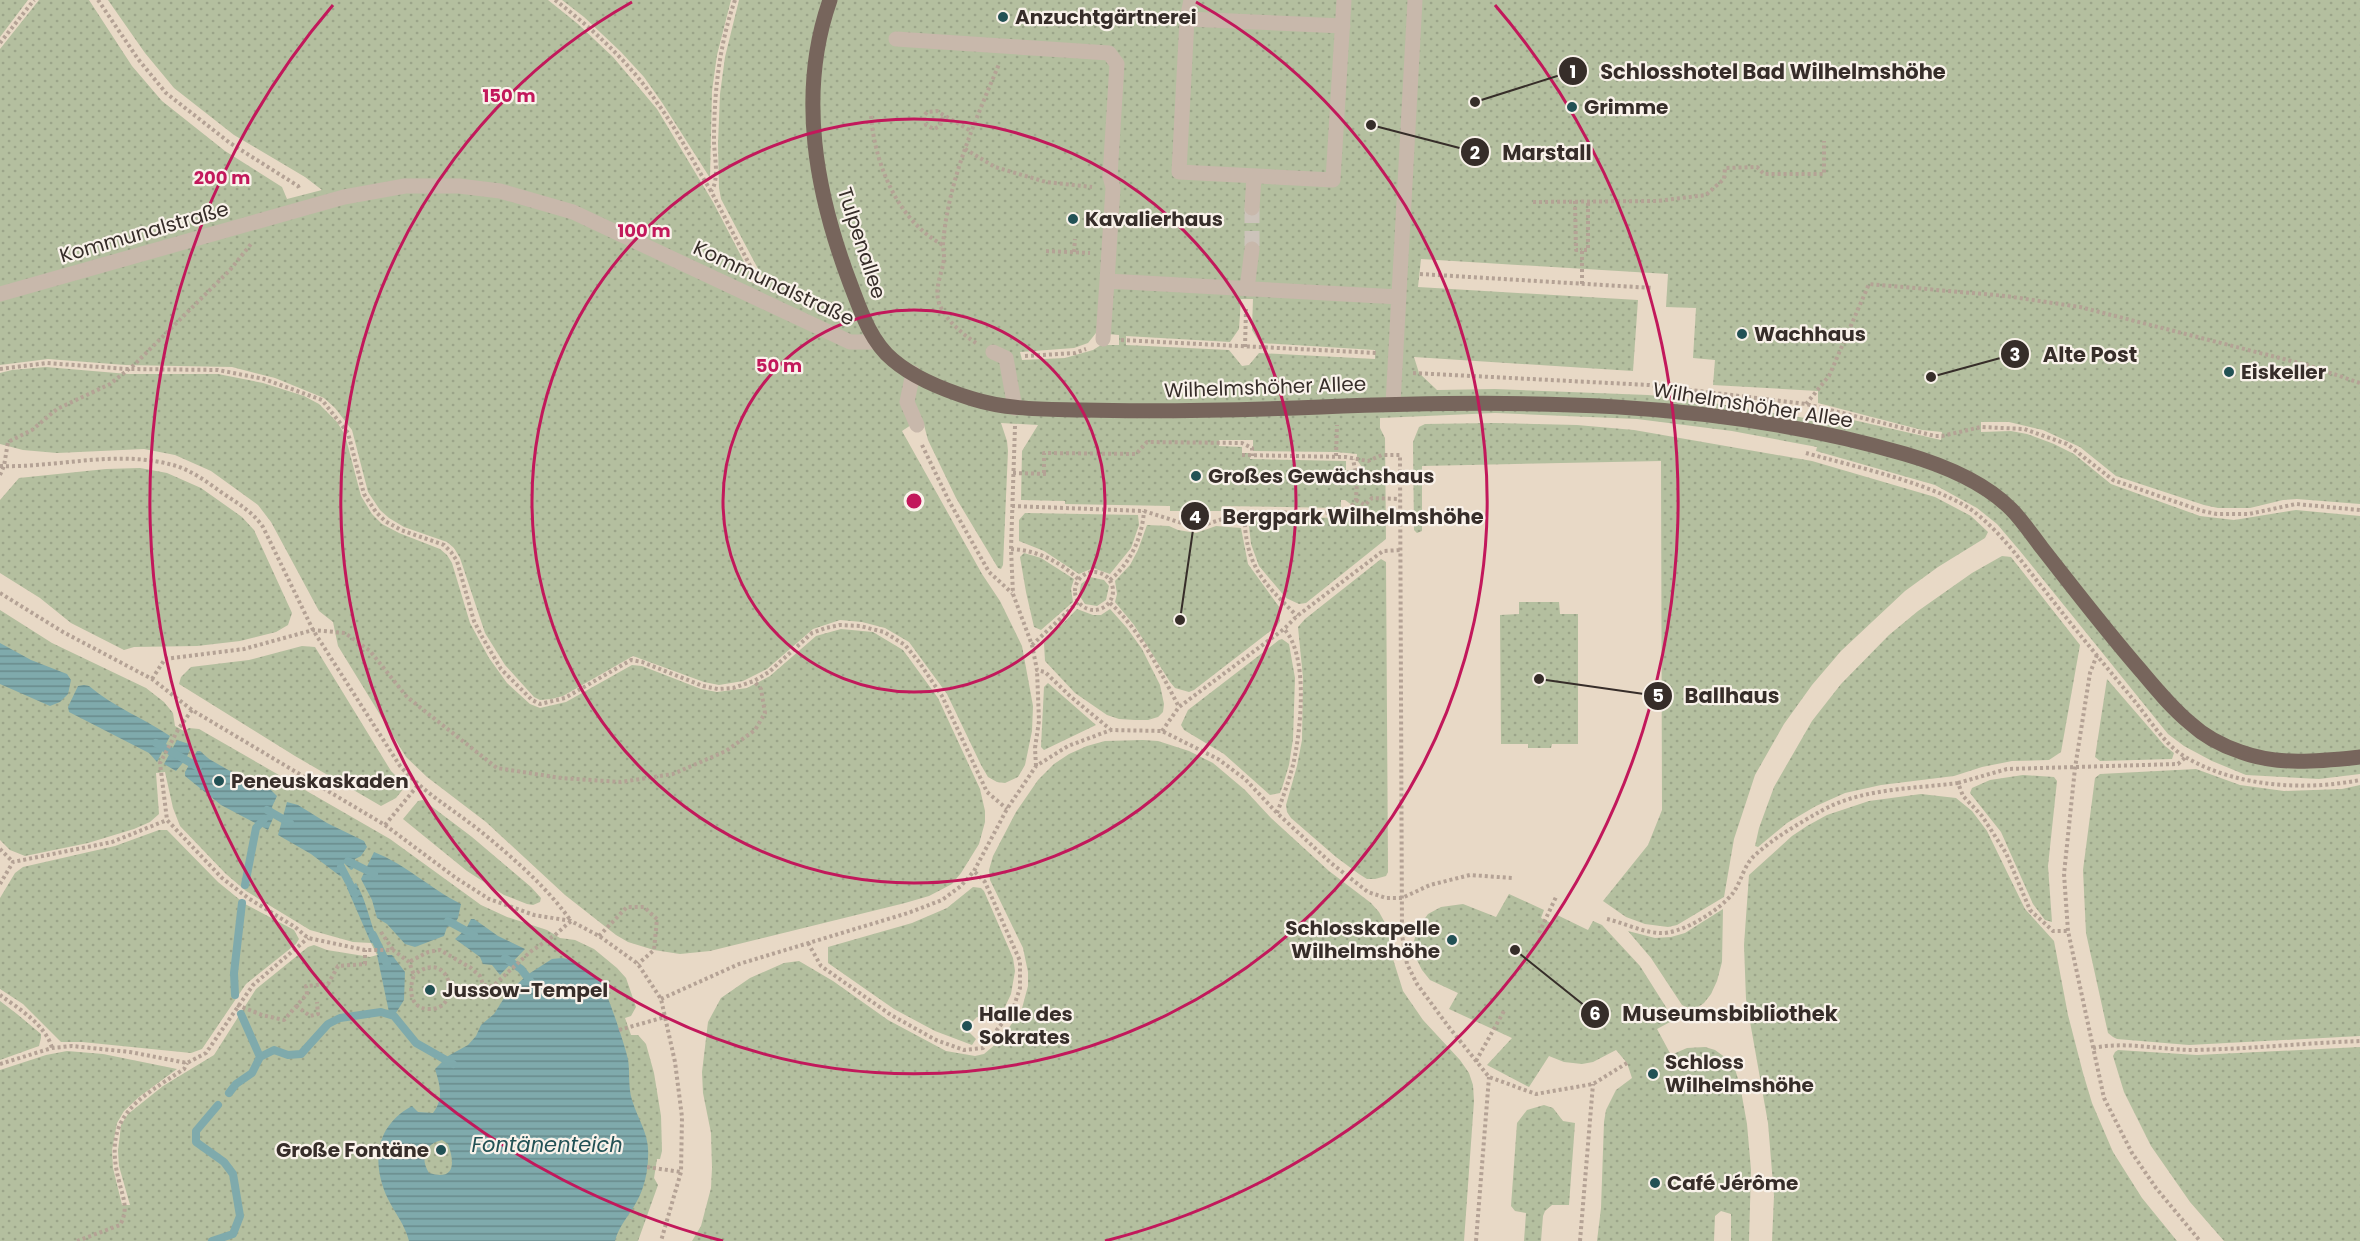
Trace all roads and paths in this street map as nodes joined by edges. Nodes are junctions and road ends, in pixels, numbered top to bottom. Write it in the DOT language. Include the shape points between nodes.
graph roads {
  1 [pos="33,0"];
  2 [pos="98,0"];
  3 [pos="555,0"];
  4 [pos="735,0"];
  5 [pos="830,0"];
  6 [pos="1191,0"];
  7 [pos="1344,0"];
  8 [pos="1415,0"];
  9 [pos="1188,20"];
  10 [pos="1342,26"];
  11 [pos="896,39"];
  12 [pos="0,43"];
  13 [pos="1007,45"];
  14 [pos="871,116"];
  15 [pos="943,117"];
  16 [pos="972,132"];
  17 [pos="1824,141"];
  18 [pos="965,149"];
  19 [pos="1254,176"];
  20 [pos="1113,188"];
  21 [pos="711,191"];
  22 [pos="1575,201"];
  23 [pos="1588,201"];
  24 [pos="1533,202"];
  25 [pos="305,206"];
  26 [pos="1252,208"];
  27 [pos="259,220"];
  28 [pos="1075,239"];
  29 [pos="943,245"];
  30 [pos="1252,249"];
  31 [pos="1582,250"];
  32 [pos="1046,251"];
  33 [pos="1074,252"];
  34 [pos="1109,255"];
  35 [pos="1400,272"];
  36 [pos="1107,281"];
  37 [pos="1582,284"];
  38 [pos="1653,288"];
  39 [pos="1247,289"];
  40 [pos="0,294"];
  41 [pos="753,295"];
  42 [pos="1399,297"];
  43 [pos="1103,339"];
  44 [pos="1126,339"];
  45 [pos="876,342"];
  46 [pos="1245,347"];
  47 [pos="1396,354"];
  48 [pos="999,355"];
  49 [pos="0,369"];
  50 [pos="127,369"];
  51 [pos="913,373"];
  52 [pos="2360,382"];
  53 [pos="1393,404"];
  54 [pos="1806,404"];
  55 [pos="1818,407"];
  56 [pos="1015,408"];
  57 [pos="1337,424"];
  58 [pos="917,425"];
  59 [pos="1215,435"];
  60 [pos="1215,442"];
  61 [pos="1242,455"];
  62 [pos="1252,456"];
  63 [pos="1336,456"];
  64 [pos="1814,456"];
  65 [pos="1353,459"];
  66 [pos="2,466"];
  67 [pos="1013,473"];
  68 [pos="0,475"];
  69 [pos="1346,479"];
  70 [pos="1357,480"];
  71 [pos="1400,499"];
  72 [pos="1356,500"];
  73 [pos="1012,506"];
  74 [pos="2360,510"];
  75 [pos="1144,511"];
  76 [pos="1244,512"];
  77 [pos="1011,549"];
  78 [pos="1401,550"];
  79 [pos="1079,580"];
  80 [pos="1110,580"];
  81 [pos="0,593"];
  82 [pos="1013,594"];
  83 [pos="1078,602"];
  84 [pos="1110,603"];
  85 [pos="1297,616"];
  86 [pos="1284,628"];
  87 [pos="313,630"];
  88 [pos="2115,641"];
  89 [pos="1032,645"];
  90 [pos="2095,656"];
  91 [pos="1037,670"];
  92 [pos="152,679"];
  93 [pos="754,681"];
  94 [pos="1179,707"];
  95 [pos="192,710"];
  96 [pos="1111,730"];
  97 [pos="1162,731"];
  98 [pos="2186,757"];
  99 [pos="2360,757"];
  100 [pos="1036,766"];
  101 [pos="2075,768"];
  102 [pos="1958,783"];
  103 [pos="418,785"];
  104 [pos="1007,809"];
  105 [pos="1277,813"];
  106 [pos="167,820"];
  107 [pos="385,825"];
  108 [pos="0,849"];
  109 [pos="13,862"];
  110 [pos="974,871"];
  111 [pos="1512,878"];
  112 [pos="0,884"];
  113 [pos="1556,897"];
  114 [pos="1402,898"];
  115 [pos="1606,919"];
  116 [pos="571,921"];
  117 [pos="2068,931"];
  118 [pos="381,932"];
  119 [pos="1539,933"];
  120 [pos="599,936"];
  121 [pos="308,938"];
  122 [pos="808,943"];
  123 [pos="365,950"];
  124 [pos="393,950"];
  125 [pos="409,962"];
  126 [pos="638,964"];
  127 [pos="414,975"];
  128 [pos="0,995"];
  129 [pos="661,999"];
  130 [pos="317,1002"];
  131 [pos="237,1005"];
  132 [pos="296,1006"];
  133 [pos="1504,1011"];
  134 [pos="665,1017"];
  135 [pos="618,1030"];
  136 [pos="2360,1041"];
  137 [pos="52,1048"];
  138 [pos="2093,1048"];
  139 [pos="1476,1061"];
  140 [pos="1627,1063"];
  141 [pos="0,1064"];
  142 [pos="187,1064"];
  143 [pos="1488,1077"];
  144 [pos="1593,1084"];
  145 [pos="647,1167"];
  146 [pos="681,1172"];
  147 [pos="77,1241"];
  148 [pos="661,1241"];
  149 [pos="1476,1241"];
  150 [pos="1580,1241"];
  151 [pos="2200,1241"];
  1 -- 12 [label="path"];
  2 -- 25 [label="path" via="166,93 230,143 298,186"];
  3 -- 21 [label="path" via="581,20 640,79"];
  4 -- 21 [label="path" via="726,25 716,92 715,179"];
  5 -- 45 [label="main road, Tulpenallee" via="814,86 815,159 841,258"];
  6 -- 9 [label="lane"];
  7 -- 10 [label="lane"];
  8 -- 35 [label="lane"];
  9 -- 10 [label="lane"];
  9 -- 19 [label="lane" via="1179,172"];
  10 -- 19 [label="lane" via="1333,180"];
  11 -- 13 [label="lane"];
  13 -- 16 [label="path"];
  13 -- 20 [label="lane" via="1109,53 1117,64 1110,176"];
  14 -- 29 [label="path" via="876,153 890,186 908,214 931,239"];
  15 -- 15 [label="path" via="932,110 924,116 926,125 934,129"];
  15 -- 16 [label="path"];
  16 -- 18 [label="path"];
  17 -- 23 [label="path" via="1824,174 1764,174 1757,166 1725,168 1724,179 1706,195 1657,201"];
  18 -- 20 [label="path" via="995,167 1046,182"];
  18 -- 29 [label="path"];
  19 -- 26 [label="lane"];
  20 -- 34 [label="lane"];
  21 -- 41 [label="path" via="758,280"];
  22 -- 23 [label="path"];
  22 -- 24 [label="path"];
  22 -- 31 [label="path" via="1576,250"];
  23 -- 31 [label="path" via="1588,250"];
  25 -- 27 [label="lane, Kommunalstraße"];
  25 -- 41 [label="lane, Kommunalstraße" via="405,186 500,191 573,212"];
  27 -- 40 [label="lane, Kommunalstraße"];
  27 -- 50 [label="path" via="262,231 230,270"];
  28 -- 33 [label="path"];
  29 -- 48 [label="path" via="937,296 941,309 973,341"];
  30 -- 39 [label="lane"];
  31 -- 37 [label="path"];
  32 -- 33 [label="path"];
  33 -- 34 [label="path"];
  34 -- 36 [label="lane"];
  35 -- 37 [label="path"];
  35 -- 42 [label="lane"];
  36 -- 39 [label="lane"];
  36 -- 43 [label="lane"];
  37 -- 38 [label="path"];
  39 -- 42 [label="lane"];
  39 -- 46 [label="path"];
  41 -- 45 [label="lane, Kommunalstraße" via="850,342"];
  42 -- 47 [label="lane"];
  43 -- 48 [label="path" via="1075,353"];
  44 -- 46 [label="path"];
  45 -- 51 [label="main road, Tulpenallee" via="893,361"];
  46 -- 47 [label="path"];
  47 -- 53 [label="lane"];
  48 -- 56 [label="lane"];
  49 -- 50 [label="path" via="46,363"];
  50 -- 66 [label="path" via="110,384 57,409 32,430 9,442"];
  50 -- 93 [label="path" via="230,371 322,400 348,433 364,494 376,512 401,530 444,545 451,552 481,635 501,669 540,704 565,698 631,660 710,687 732,688"];
  51 -- 56 [label="main road, Tulpenallee" via="975,400"];
  51 -- 58 [label="lane" via="907,402"];
  52 -- 54 [label="path" via="2080,307 1869,284 1830,376"];
  53 -- 56 [label="main road, Wilhelmshöher Allee" via="1199,411"];
  53 -- 88 [label="main road, Wilhelmshöher Allee" via="1646,408 1803,430 1931,462 1989,491 2011,509"];
  55 -- 74 [label="path" via="1935,436 1981,427 2024,429 2067,444 2113,480 2217,514 2249,514 2296,504"];
  56 -- 67 [label="path"];
  57 -- 63 [label="path"];
  58 -- 82 [label="path" via="919,439 966,532 989,572"];
  59 -- 60 [label="path"];
  60 -- 62 [label="path" via="1242,443 1252,448"];
  60 -- 67 [label="path" via="1147,442 1136,454 1044,453 1045,474"];
  61 -- 62 [label="path"];
  62 -- 63 [label="path"];
  63 -- 65 [label="path"];
  64 -- 90 [label="path" via="1922,487 1975,512 2004,541"];
  65 -- 70 [label="path"];
  65 -- 71 [label="path" via="1368,461 1382,455 1400,455"];
  66 -- 68 [label="path"];
  66 -- 87 [label="path" via="142,459 171,464 205,480 255,516 263,527"];
  67 -- 73 [label="path"];
  69 -- 70 [label="path"];
  70 -- 72 [label="path"];
  71 -- 72 [label="path" via="1372,498 1365,505"];
  71 -- 78 [label="path"];
  72 -- 76 [label="path" via="1347,513"];
  73 -- 75 [label="path"];
  73 -- 77 [label="path"];
  75 -- 76 [label="path" via="1188,525 1204,525"];
  75 -- 80 [label="path" via="1135,549"];
  76 -- 85 [label="path" via="1247,546 1255,568"];
  77 -- 79 [label="path" via="1042,555"];
  77 -- 82 [label="path"];
  78 -- 85 [label="path" via="1383,551"];
  78 -- 114 [label="path"];
  79 -- 80 [label="path" via="1092,572"];
  79 -- 83 [label="path" via="1075,595"];
  80 -- 84 [label="path"];
  81 -- 92 [label="path"];
  82 -- 89 [label="path"];
  83 -- 84 [label="path" via="1088,609 1100,610"];
  83 -- 89 [label="path"];
  84 -- 94 [label="path" via="1145,647"];
  85 -- 86 [label="path"];
  86 -- 94 [label="path"];
  86 -- 105 [label="path" via="1292,637 1298,661 1300,709 1293,765"];
  87 -- 92 [label="path" via="244,649 165,659"];
  87 -- 93 [label="path" via="345,633 370,651 407,697 497,768 561,778 621,782 673,774 726,751 755,730 765,713 761,688"];
  87 -- 103 [label="path" via="400,766"];
  88 -- 90 [label="path"];
  88 -- 99 [label="main road, Wilhelmshöher Allee" via="2192,726 2218,743 2246,754 2285,761"];
  89 -- 91 [label="path"];
  90 -- 101 [label="path"];
  91 -- 96 [label="path" via="1045,672"];
  91 -- 100 [label="path"];
  92 -- 95 [label="path"];
  93 -- 104 [label="path" via="812,633 840,625 884,632 905,645 942,696 987,792"];
  94 -- 97 [label="path"];
  95 -- 106 [label="path" via="160,763"];
  95 -- 107 [label="path"];
  96 -- 97 [label="path"];
  96 -- 100 [label="path" via="1068,746"];
  97 -- 105 [label="path" via="1218,759 1245,779"];
  98 -- 101 [label="path" via="2178,764"];
  100 -- 104 [label="path"];
  101 -- 102 [label="path" via="2007,769"];
  101 -- 117 [label="path" via="2064,874"];
  102 -- 115 [label="path" via="1870,793 1821,810 1751,859 1734,892 1724,902 1677,932 1659,933"];
  102 -- 117 [label="path" via="1963,796 1982,816 2006,853 2030,910 2053,931"];
  103 -- 107 [label="path"];
  103 -- 116 [label="path" via="479,831 553,896"];
  104 -- 110 [label="path"];
  105 -- 114 [label="path" via="1368,892"];
  106 -- 109 [label="path" via="97,846"];
  106 -- 121 [label="path" via="222,878"];
  107 -- 116 [label="path" via="489,899 534,915"];
  108 -- 109 [label="path"];
  109 -- 112 [label="path"];
  110 -- 122 [label="path" via="942,900"];
  110 -- 122 [label="path" via="985,882 1020,961 1020,988 1013,1010 983,1048 964,1050 936,1040 891,1015 822,966"];
  111 -- 114 [label="path" via="1470,875 1430,885"];
  113 -- 119 [label="path"];
  114 -- 139 [label="path" via="1407,964 1417,984"];
  116 -- 120 [label="path"];
  116 -- 125 [label="path" via="492,986 483,985 471,968 435,949"];
  117 -- 138 [label="path"];
  118 -- 124 [label="path"];
  120 -- 126 [label="path"];
  120 -- 126 [label="path" via="627,907 644,907 657,919 654,950"];
  121 -- 123 [label="path"];
  121 -- 131 [label="path" via="253,985"];
  122 -- 129 [label="path" via="740,964"];
  123 -- 124 [label="path"];
  123 -- 132 [label="path" via="365,964 338,966 328,984 306,986 307,994"];
  124 -- 125 [label="path"];
  125 -- 127 [label="path"];
  126 -- 129 [label="path"];
  127 -- 127 [label="path" via="411,996 417,1004 426,1009 438,1007 446,1000 451,991 443,972 433,967"];
  128 -- 137 [label="path" via="45,1033"];
  129 -- 134 [label="path"];
  130 -- 132 [label="path" via="318,1014 310,1016"];
  131 -- 132 [label="path" via="284,1020"];
  131 -- 142 [label="path" via="206,1053"];
  133 -- 139 [label="path"];
  134 -- 135 [label="path"];
  134 -- 146 [label="path" via="682,1117"];
  136 -- 138 [label="path" via="2193,1050 2110,1044"];
  137 -- 141 [label="path"];
  137 -- 142 [label="path" via="98,1048"];
  138 -- 151 [label="path" via="2104,1098 2132,1153"];
  139 -- 143 [label="path"];
  140 -- 144 [label="path"];
  142 -- 147 [label="path" via="140,1099 119,1124 116,1167 126,1205 120,1225"];
  143 -- 144 [label="path" via="1536,1094"];
  143 -- 149 [label="path"];
  144 -- 150 [label="path"];
  145 -- 146 [label="path"];
  146 -- 148 [label="path"];
}
